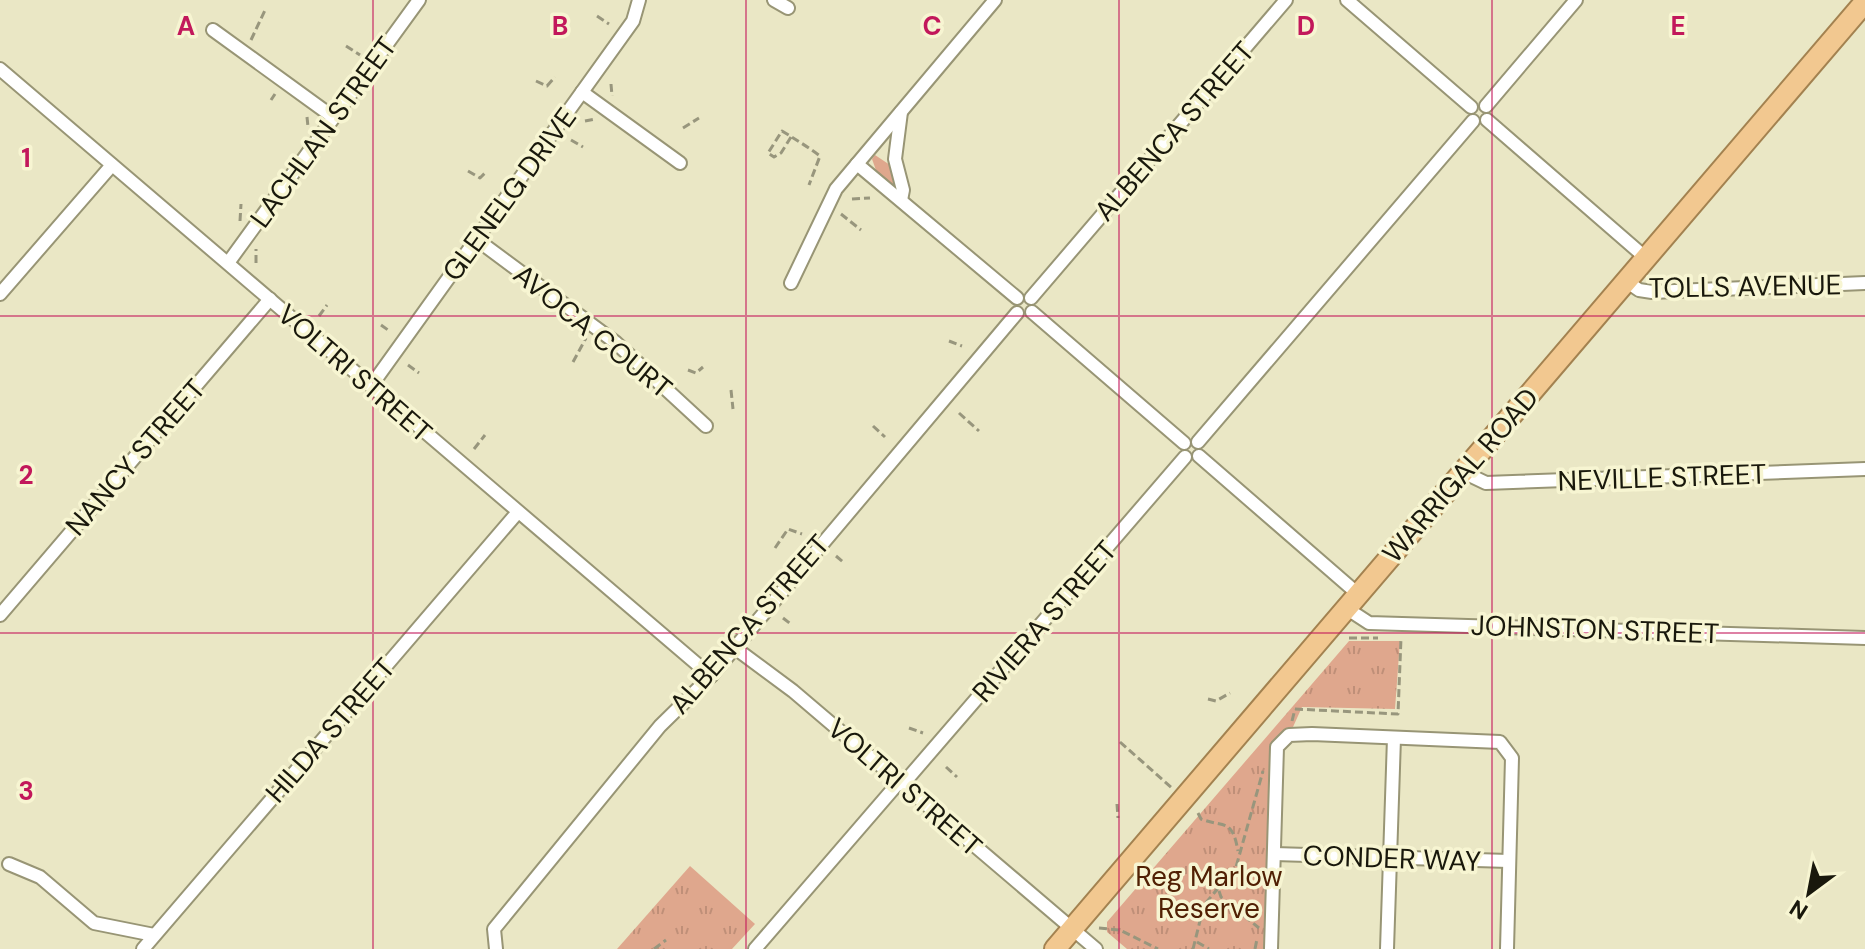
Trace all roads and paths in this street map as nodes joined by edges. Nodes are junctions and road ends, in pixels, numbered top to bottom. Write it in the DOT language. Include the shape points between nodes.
graph roads {
  1 [pos="419,0"];
  2 [pos="639,0"];
  3 [pos="774,0"];
  4 [pos="995,0"];
  5 [pos="1286,0"];
  6 [pos="1347,0"];
  7 [pos="1576,0"];
  8 [pos="1865,2"];
  9 [pos="266,8"];
  10 [pos="788,8"];
  11 [pos="597,16"];
  12 [pos="609,24"];
  13 [pos="213,30"];
  14 [pos="251,40"];
  15 [pos="346,46"];
  16 [pos="360,55"];
  17 [pos="0,69"];
  18 [pos="555,77"];
  19 [pos="536,81"];
  20 [pos="611,84"];
  21 [pos="582,92"];
  22 [pos="275,94"];
  23 [pos="612,96"];
  24 [pos="271,100"];
  25 [pos="1486,106"];
  26 [pos="1471,107"];
  27 [pos="902,109"];
  28 [pos="307,117"];
  29 [pos="333,117"];
  30 [pos="699,118"];
  31 [pos="595,119"];
  32 [pos="585,121"];
  33 [pos="1480,121"];
  34 [pos="308,127"];
  35 [pos="683,128"];
  36 [pos="791,137"];
  37 [pos="571,140"];
  38 [pos="583,147"];
  39 [pos="871,147"];
  40 [pos="895,159"];
  41 [pos="680,163"];
  42 [pos="857,164"];
  43 [pos="112,165"];
  44 [pos="468,171"];
  45 [pos="487,171"];
  46 [pos="809,185"];
  47 [pos="870,198"];
  48 [pos="852,199"];
  49 [pos="901,200"];
  50 [pos="241,204"];
  51 [pos="841,214"];
  52 [pos="240,221"];
  53 [pos="861,230"];
  54 [pos="476,239"];
  55 [pos="256,249"];
  56 [pos="1646,258"];
  57 [pos="228,263"];
  58 [pos="256,263"];
  59 [pos="1626,281"];
  60 [pos="791,283"];
  61 [pos="1865,283"];
  62 [pos="0,294"];
  63 [pos="1017,298"];
  64 [pos="1031,298"];
  65 [pos="270,299"];
  66 [pos="327,305"];
  67 [pos="1032,312"];
  68 [pos="1017,313"];
  69 [pos="319,316"];
  70 [pos="381,325"];
  71 [pos="388,330"];
  72 [pos="956,333"];
  73 [pos="586,338"];
  74 [pos="949,341"];
  75 [pos="956,341"];
  76 [pos="962,346"];
  77 [pos="573,362"];
  78 [pos="408,365"];
  79 [pos="703,367"];
  80 [pos="688,370"];
  81 [pos="419,373"];
  82 [pos="371,386"];
  83 [pos="731,390"];
  84 [pos="733,409"];
  85 [pos="959,413"];
  86 [pos="706,426"];
  87 [pos="873,426"];
  88 [pos="979,431"];
  89 [pos="485,435"];
  90 [pos="885,437"];
  91 [pos="1191,442"];
  92 [pos="474,449"];
  93 [pos="1199,456"];
  94 [pos="1185,457"];
  95 [pos="1865,469"];
  96 [pos="1463,472"];
  97 [pos="518,512"];
  98 [pos="802,534"];
  99 [pos="775,548"];
  100 [pos="836,556"];
  101 [pos="843,562"];
  102 [pos="1358,594"];
  103 [pos="0,615"];
  104 [pos="783,618"];
  105 [pos="1335,621"];
  106 [pos="792,625"];
  107 [pos="1349,638"];
  108 [pos="1865,638"];
  109 [pos="735,648"];
  110 [pos="711,676"];
  111 [pos="1230,693"];
  112 [pos="1208,699"];
  113 [pos="1291,704"];
  114 [pos="1295,709"];
  115 [pos="909,728"];
  116 [pos="1290,729"];
  117 [pos="923,733"];
  118 [pos="1394,738"];
  119 [pos="1120,742"];
  120 [pos="1266,763"];
  121 [pos="946,767"];
  122 [pos="957,777"];
  123 [pos="902,783"];
  124 [pos="1184,798"];
  125 [pos="1117,804"];
  126 [pos="1198,813"];
  127 [pos="1118,818"];
  128 [pos="1239,854"];
  129 [pos="1274,854"];
  130 [pos="1390,856"];
  131 [pos="1509,861"];
  132 [pos="9,864"];
  133 [pos="1219,891"];
  134 [pos="1099,928"];
  135 [pos="1072,930"];
  136 [pos="154,935"];
  137 [pos="666,940"];
  138 [pos="1197,942"];
  139 [pos="494,946"];
  140 [pos="143,949"];
  141 [pos="654,949"];
  142 [pos="755,949"];
  143 [pos="1055,949"];
  144 [pos="1096,949"];
  145 [pos="1158,949"];
  146 [pos="1193,949"];
  147 [pos="1209,949"];
  148 [pos="1255,949"];
  149 [pos="1271,949"];
  150 [pos="1387,949"];
  151 [pos="1507,949"];
  1 -- 29 [label="street, LACHLAN STREET"];
  2 -- 21 [label="street, GLENELG DRIVE" via="633,21"];
  3 -- 10 [label="street"];
  4 -- 27 [label="street"];
  5 -- 64 [label="street, ALBENCA STREET"];
  6 -- 26 [label="street"];
  7 -- 25 [label="street"];
  8 -- 56 [label="highway, WARRIGAL ROAD"];
  9 -- 14 [label="path"];
  11 -- 12 [label="path"];
  13 -- 29 [label="street"];
  15 -- 16 [label="path"];
  17 -- 43 [label="street, VOLTRI STREET"];
  18 -- 19 [label="path" via="547,86"];
  20 -- 23 [label="path"];
  21 -- 41 [label="street"];
  21 -- 54 [label="street, GLENELG DRIVE"];
  22 -- 24 [label="path"];
  25 -- 26 [label="street"];
  25 -- 33 [label="street" via="1489,113"];
  26 -- 33 [label="street" via="1469,116"];
  27 -- 39 [label="street"];
  27 -- 40 [label="street"];
  28 -- 34 [label="path"];
  29 -- 57 [label="street, LACHLAN STREET"];
  30 -- 35 [label="path"];
  31 -- 32 [label="path"];
  33 -- 56 [label="street"];
  33 -- 91 [label="street"];
  36 -- 36 [label="path" via="779,132 768,153 781,153"];
  36 -- 46 [label="path" via="820,156"];
  37 -- 38 [label="path"];
  39 -- 40 [label="street"];
  39 -- 42 [label="street"];
  40 -- 49 [label="street"];
  42 -- 49 [label="street"];
  42 -- 60 [label="street" via="829,200"];
  43 -- 57 [label="street, VOLTRI STREET"];
  43 -- 62 [label="street"];
  44 -- 45 [label="path" via="480,178"];
  47 -- 48 [label="path"];
  49 -- 63 [label="street"];
  50 -- 52 [label="path"];
  51 -- 53 [label="path"];
  54 -- 82 [label="street, GLENELG DRIVE"];
  54 -- 86 [label="street, AVOCA COURT" via="615,342"];
  55 -- 58 [label="path"];
  56 -- 59 [label="highway, WARRIGAL ROAD"];
  57 -- 65 [label="street, VOLTRI STREET"];
  59 -- 61 [label="street, TOLLS AVENUE" via="1652,292"];
  59 -- 96 [label="highway, WARRIGAL ROAD"];
  63 -- 64 [label="street"];
  63 -- 68 [label="street"];
  64 -- 67 [label="street"];
  65 -- 82 [label="street, VOLTRI STREET"];
  65 -- 103 [label="street, NANCY STREET"];
  66 -- 69 [label="path"];
  67 -- 68 [label="street"];
  67 -- 91 [label="street"];
  68 -- 109 [label="street, ALBENCA STREET"];
  70 -- 71 [label="path"];
  72 -- 75 [label="path"];
  73 -- 77 [label="path"];
  74 -- 75 [label="path"];
  75 -- 76 [label="path"];
  78 -- 81 [label="path"];
  79 -- 80 [label="path" via="696,373"];
  82 -- 97 [label="street, VOLTRI STREET"];
  83 -- 84 [label="path"];
  85 -- 88 [label="path"];
  87 -- 90 [label="path"];
  89 -- 92 [label="path"];
  91 -- 93 [label="street" via="1202,449"];
  91 -- 94 [label="street" via="1181,448"];
  93 -- 94 [label="street"];
  93 -- 102 [label="street"];
  94 -- 123 [label="street, RIVIERA STREET"];
  95 -- 96 [label="street, NEVILLE STREET" via="1486,483"];
  96 -- 102 [label="highway, WARRIGAL ROAD"];
  97 -- 110 [label="street, VOLTRI STREET"];
  97 -- 136 [label="street, HILDA STREET"];
  98 -- 99 [label="path" via="788,529"];
  100 -- 101 [label="path"];
  102 -- 105 [label="highway, WARRIGAL ROAD"];
  104 -- 106 [label="path"];
  105 -- 108 [label="street, JOHNSTON STREET" via="1346,608 1369,623"];
  105 -- 124 [label="highway, WARRIGAL ROAD"];
  107 -- 114 [label="path" via="1402,638 1398,714"];
  109 -- 110 [label="street, ALBENCA STREET"];
  109 -- 123 [label="street, VOLTRI STREET"];
  110 -- 139 [label="street, ALBENCA STREET" via="660,726 494,929"];
  111 -- 112 [label="path" via="1216,701"];
  113 -- 114 [label="path"];
  114 -- 116 [label="path"];
  115 -- 117 [label="path"];
  116 -- 118 [label="street"];
  116 -- 129 [label="street" via="1277,747"];
  118 -- 130 [label="street"];
  118 -- 131 [label="street" via="1500,742 1508,749"];
  119 -- 124 [label="path"];
  120 -- 128 [label="path"];
  121 -- 122 [label="path"];
  123 -- 135 [label="street, VOLTRI STREET"];
  123 -- 142 [label="street, RIVIERA STREET"];
  124 -- 135 [label="highway, WARRIGAL ROAD"];
  125 -- 127 [label="path"];
  126 -- 128 [label="path" via="1201,819 1231,828"];
  128 -- 133 [label="path"];
  129 -- 130 [label="street, CONDER WAY"];
  129 -- 149 [label="street"];
  130 -- 131 [label="street, CONDER WAY"];
  130 -- 150 [label="street"];
  131 -- 151 [label="street"];
  132 -- 136 [label="street" via="40,877 94,923"];
  133 -- 138 [label="path" via="1204,905"];
  133 -- 148 [label="path" via="1259,926"];
  134 -- 145 [label="path" via="1120,930"];
  135 -- 143 [label="highway, WARRIGAL ROAD"];
  135 -- 144 [label="street, VOLTRI STREET"];
  136 -- 140 [label="street, HILDA STREET"];
  137 -- 141 [label="path"];
  138 -- 146 [label="path"];
  138 -- 147 [label="path"];
}
